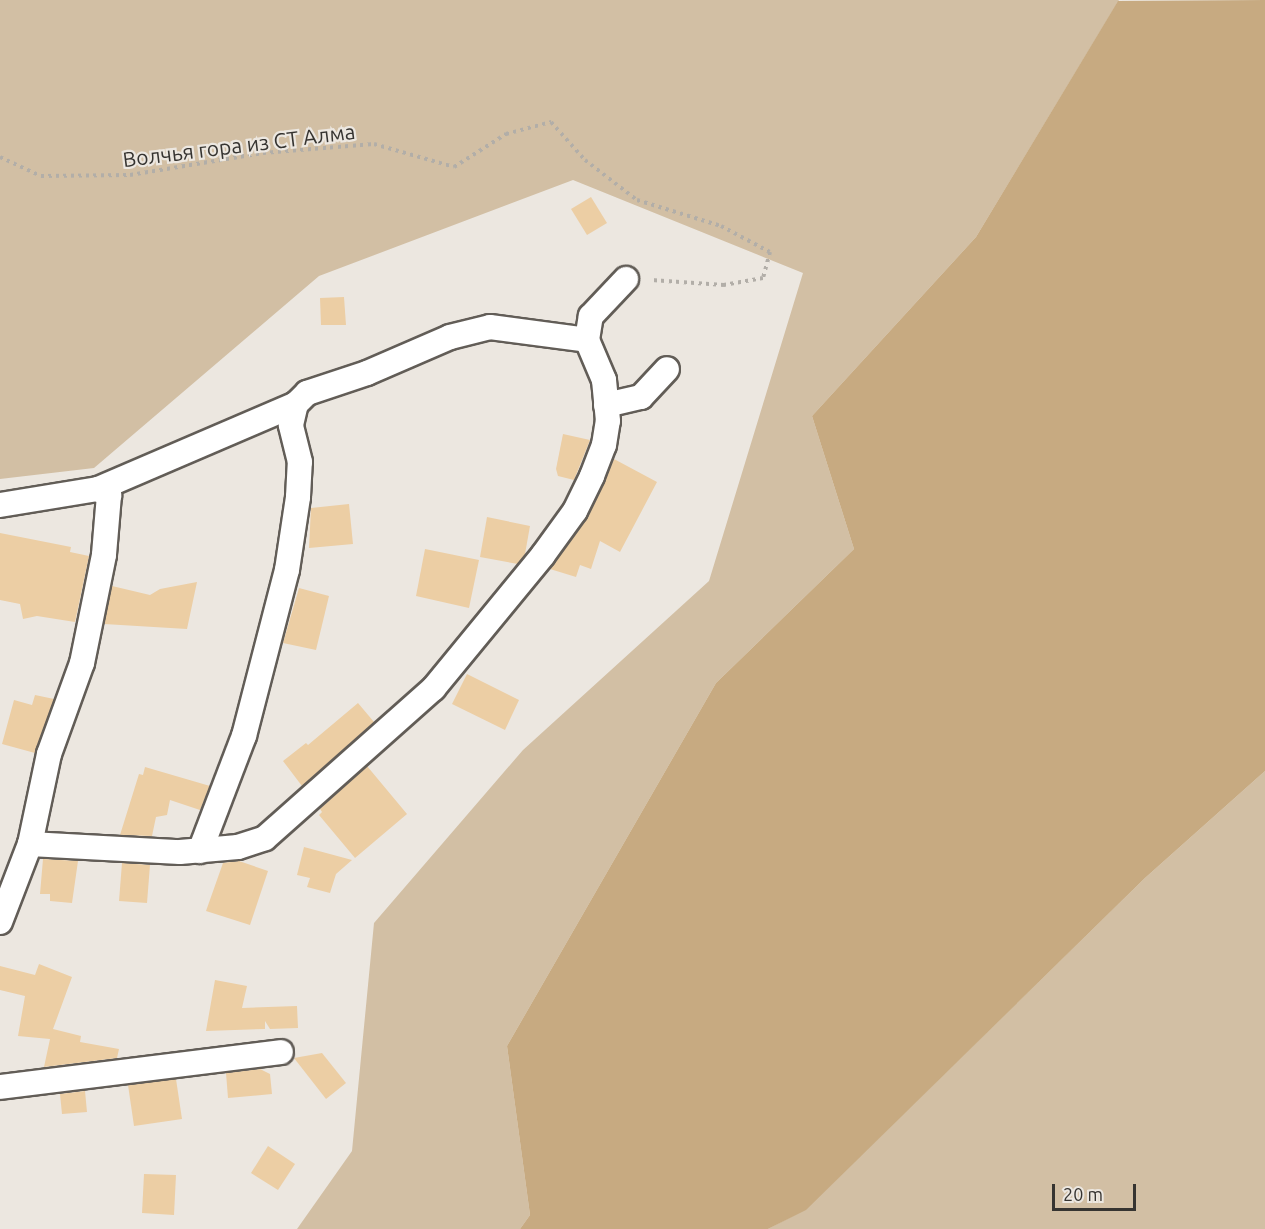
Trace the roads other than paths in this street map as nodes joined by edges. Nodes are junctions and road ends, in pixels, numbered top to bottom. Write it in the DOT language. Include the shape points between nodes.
graph roads {
  1 [pos="626,279"];
  2 [pos="587,340"];
  3 [pos="667,369"];
  4 [pos="296,404"];
  5 [pos="606,405"];
  6 [pos="98,489"];
  7 [pos="0,505"];
  8 [pos="30,844"];
  9 [pos="200,851"];
  10 [pos="0,922"];
  11 [pos="281,1052"];
  12 [pos="0,1087"];
  1 -- 2 [label="street" via="591,316"];
  2 -- 4 [label="street" via="490,327 450,337 367,373 307,393"];
  2 -- 5 [label="street" via="604,380"];
  3 -- 5 [label="street" via="641,397"];
  4 -- 6 [label="street"];
  4 -- 9 [label="street" via="291,425 300,462 287,570 244,736"];
  5 -- 9 [label="street" via="604,445 574,512 509,599 433,689 264,838 238,847"];
  6 -- 7 [label="street"];
  6 -- 8 [label="street" via="109,495 104,555 82,663 52,744"];
  8 -- 9 [label="street" via="149,852"];
  8 -- 10 [label="street"];
  11 -- 12 [label="street"];
}
